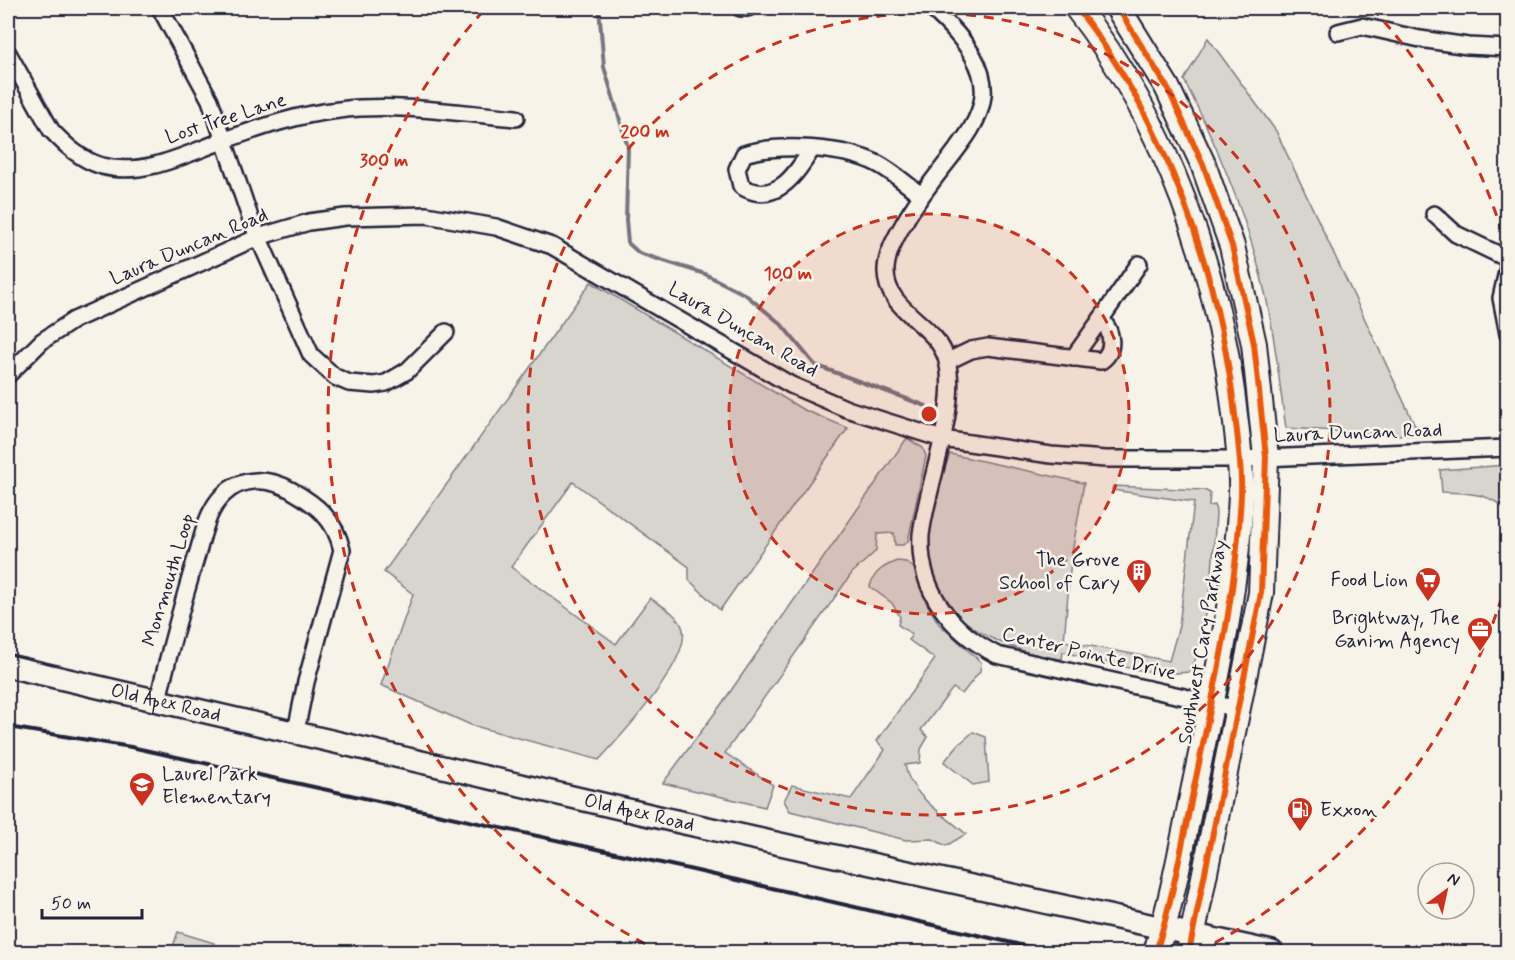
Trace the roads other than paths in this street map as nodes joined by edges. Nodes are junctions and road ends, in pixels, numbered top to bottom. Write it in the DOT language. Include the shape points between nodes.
graph roads {
  1 [pos="160,8"];
  2 [pos="740,8"];
  3 [pos="748,8"];
  4 [pos="931,8"];
  5 [pos="1077,8"];
  6 [pos="1118,8"];
  7 [pos="1338,32"];
  8 [pos="1508,48"];
  9 [pos="8,53"];
  10 [pos="516,118"];
  11 [pos="224,141"];
  12 [pos="812,150"];
  13 [pos="920,194"];
  14 [pos="1434,214"];
  15 [pos="258,237"];
  16 [pos="1508,259"];
  17 [pos="1139,264"];
  18 [pos="1508,267"];
  19 [pos="1101,319"];
  20 [pos="446,332"];
  21 [pos="1508,334"];
  22 [pos="1073,358"];
  23 [pos="948,361"];
  24 [pos="8,375"];
  25 [pos="942,439"];
  26 [pos="1508,448"];
  27 [pos="1266,457"];
  28 [pos="1239,459"];
  29 [pos="8,666"];
  30 [pos="158,700"];
  31 [pos="1212,703"];
  32 [pos="1238,709"];
  33 [pos="296,731"];
  34 [pos="1164,928"];
  35 [pos="1191,944"];
  36 [pos="1156,952"];
  37 [pos="1272,952"];
  1 -- 11 [label="street" via="203,84"];
  2 -- 3 [label="street"];
  4 -- 13 [label="street" via="960,36 976,60 981,74 982,106 971,133"];
  5 -- 28 [label="main road, Southwest Cary Parkway" via="1139,102 1173,176 1203,258 1224,342"];
  6 -- 27 [label="main road" via="1167,87 1203,164 1232,246 1254,344"];
  7 -- 8 [label="street" via="1362,26 1420,39"];
  9 -- 11 [label="street, Lost Tree Lane" via="51,130 89,161 113,168 148,168"];
  10 -- 11 [label="street, Lost Tree Lane" via="412,108 360,108 306,115"];
  11 -- 15 [label="street"];
  12 -- 12 [label="street" via="744,154 737,168 741,186 755,192 779,190"];
  12 -- 13 [label="street" via="863,157"];
  13 -- 23 [label="street" via="892,246 886,271 888,283 898,303 935,339"];
  14 -- 16 [label="street" via="1456,234"];
  15 -- 20 [label="street" via="311,356 335,377 363,385 386,383 426,355"];
  15 -- 24 [label="street, Laura Duncan Road" via="74,320 42,341"];
  15 -- 25 [label="street, Laura Duncan Road" via="309,222 395,214 463,220 528,236 575,257 791,385 847,409"];
  17 -- 19 [label="street"];
  18 -- 21 [label="street" via="1501,298"];
  19 -- 22 [label="street"];
  19 -- 22 [label="street" via="1110,335 1107,357 1101,361"];
  22 -- 23 [label="street" via="988,347"];
  23 -- 25 [label="street, Center Pointe Drive" via="950,383"];
  25 -- 28 [label="street, Laura Duncan Road" via="1102,459"];
  25 -- 31 [label="street, Center Pointe Drive" via="923,518 920,550 925,577 950,621 997,656"];
  26 -- 27 [label="street, Laura Duncan Road"];
  27 -- 28 [label="street, Laura Duncan Road"];
  27 -- 32 [label="main road" via="1261,593"];
  28 -- 31 [label="main road, Southwest Cary Parkway" via="1236,574"];
  29 -- 30 [label="main road, Old Apex Road"];
  30 -- 33 [label="main road, Old Apex Road"];
  30 -- 33 [label="street, Monmouth Loop" via="178,616 211,512 231,489 252,481 273,482 323,512 339,534 342,550"];
  31 -- 32 [label="street, Center Pointe Drive"];
  31 -- 34 [label="main road, Southwest Cary Parkway"];
  32 -- 35 [label="main road"];
  33 -- 34 [label="main road, Old Apex Road" via="670,820"];
  34 -- 35 [label="main road, Old Apex Road"];
  34 -- 36 [label="main road, Southwest Cary Parkway"];
  35 -- 37 [label="main road, Old Apex Road"];
}
